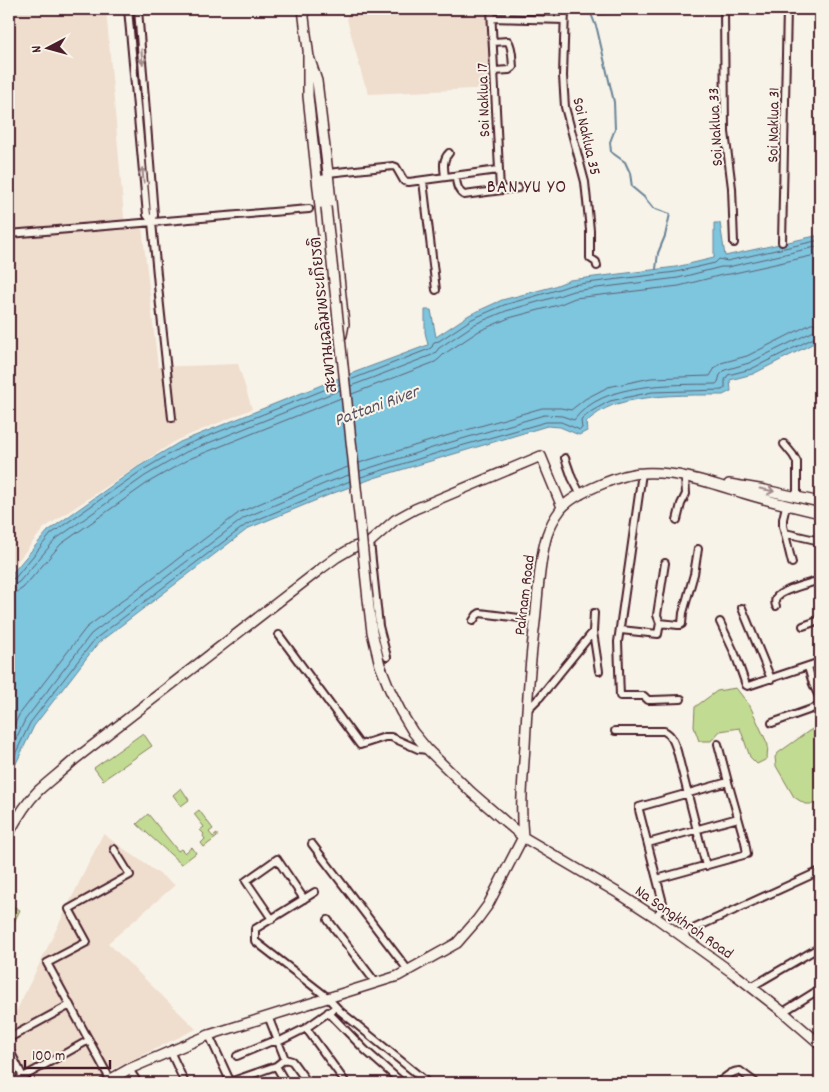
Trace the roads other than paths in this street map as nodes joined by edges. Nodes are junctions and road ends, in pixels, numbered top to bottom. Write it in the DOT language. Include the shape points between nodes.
graph roads {
  1 [pos="128,9"];
  2 [pos="138,9"];
  3 [pos="303,9"];
  4 [pos="491,9"];
  5 [pos="565,9"];
  6 [pos="596,9"];
  7 [pos="610,9"];
  8 [pos="724,9"];
  9 [pos="787,9"];
  10 [pos="492,18"];
  11 [pos="564,20"];
  12 [pos="493,42"];
  13 [pos="308,54"];
  14 [pos="494,71"];
  15 [pos="449,154"];
  16 [pos="498,170"];
  17 [pos="328,173"];
  18 [pos="456,176"];
  19 [pos="445,178"];
  20 [pos="423,180"];
  21 [pos="518,188"];
  22 [pos="500,190"];
  23 [pos="309,209"];
  24 [pos="152,222"];
  25 [pos="9,234"];
  26 [pos="782,242"];
  27 [pos="734,243"];
  28 [pos="597,266"];
  29 [pos="436,290"];
  30 [pos="172,418"];
  31 [pos="784,444"];
  32 [pos="564,458"];
  33 [pos="642,472"];
  34 [pos="685,477"];
  35 [pos="702,480"];
  36 [pos="581,494"];
  37 [pos="797,497"];
  38 [pos="820,502"];
  39 [pos="786,506"];
  40 [pos="562,507"];
  41 [pos="820,513"];
  42 [pos="677,520"];
  43 [pos="785,534"];
  44 [pos="820,541"];
  45 [pos="370,542"];
  46 [pos="698,549"];
  47 [pos="665,563"];
  48 [pos="792,563"];
  49 [pos="820,580"];
  50 [pos="776,606"];
  51 [pos="742,608"];
  52 [pos="594,613"];
  53 [pos="535,620"];
  54 [pos="820,620"];
  55 [pos="473,621"];
  56 [pos="720,622"];
  57 [pos="660,623"];
  58 [pos="803,626"];
  59 [pos="621,630"];
  60 [pos="593,632"];
  61 [pos="279,635"];
  62 [pos="387,657"];
  63 [pos="820,662"];
  64 [pos="808,667"];
  65 [pos="599,671"];
  66 [pos="771,679"];
  67 [pos="681,698"];
  68 [pos="820,699"];
  69 [pos="820,706"];
  70 [pos="527,710"];
  71 [pos="772,723"];
  72 [pos="615,731"];
  73 [pos="718,744"];
  74 [pos="428,750"];
  75 [pos="728,782"];
  76 [pos="687,793"];
  77 [pos="738,818"];
  78 [pos="697,829"];
  79 [pos="9,833"];
  80 [pos="523,837"];
  81 [pos="648,843"];
  82 [pos="312,844"];
  83 [pos="114,849"];
  84 [pos="706,866"];
  85 [pos="820,872"];
  86 [pos="657,879"];
  87 [pos="315,892"];
  88 [pos="304,899"];
  89 [pos="655,917"];
  90 [pos="272,918"];
  91 [pos="328,920"];
  92 [pos="680,935"];
  93 [pos="820,947"];
  94 [pos="408,970"];
  95 [pos="376,982"];
  96 [pos="751,987"];
  97 [pos="820,989"];
  98 [pos="327,997"];
  99 [pos="70,1005"];
  100 [pos="336,1007"];
  101 [pos="328,1012"];
  102 [pos="783,1012"];
  103 [pos="268,1016"];
  104 [pos="306,1028"];
  105 [pos="209,1035"];
  106 [pos="9,1038"];
  107 [pos="89,1040"];
  108 [pos="819,1041"];
  109 [pos="278,1042"];
  110 [pos="9,1049"];
  111 [pos="170,1051"];
  112 [pos="237,1056"];
  113 [pos="285,1059"];
  114 [pos="276,1066"];
  115 [pos="129,1069"];
  116 [pos="420,1076"];
  117 [pos="23,1077"];
  118 [pos="399,1080"];
  119 [pos="107,1081"];
  120 [pos="11,1083"];
  121 [pos="138,1083"];
  122 [pos="185,1083"];
  123 [pos="230,1083"];
  124 [pos="286,1083"];
  125 [pos="308,1083"];
  126 [pos="346,1083"];
  127 [pos="410,1083"];
  128 [pos="428,1083"];
  129 [pos="718,1083"];
  130 [pos="756,1083"];
  24 -- 1 [label="street, one-way" via="147,215"];
  2 -- 24 [label="street, one-way" via="154,214"];
  3 -- 13 [label="street"];
  4 -- 10 [label="street, Soi Naklua 17"];
  5 -- 11 [label="street, Soi Naklua 35"];
  6 -- 7 [label="street"];
  8 -- 27 [label="street, Soi Naklua 33" via="726,132"];
  9 -- 26 [label="street, Soi Naklua 31"];
  10 -- 11 [label="street"];
  10 -- 12 [label="street, Soi Naklua 17"];
  11 -- 28 [label="street, Soi Naklua 35" via="565,107 585,182 590,258"];
  12 -- 14 [label="street, Soi Naklua 17"];
  12 -- 14 [label="street" via="509,42 513,67"];
  13 -- 17 [label="street" via="317,81"];
  13 -- 17 [label="street" via="308,96 319,208 332,331 337,336 342,334 344,324"];
  13 -- 74 [label="street, สะพานเฉลิมพระเกียรติ, bridge" via="372,632 390,690 413,732"];
  14 -- 16 [label="street, Soi Naklua 17"];
  15 -- 19 [label="street" via="444,159"];
  16 -- 18 [label="street"];
  16 -- 22 [label="street, Soi Naklua 17"];
  17 -- 20 [label="street" via="393,166 405,182"];
  18 -- 19 [label="street"];
  18 -- 22 [label="street" via="460,192 464,195"];
  19 -- 20 [label="street"];
  20 -- 29 [label="street"];
  21 -- 22 [label="street"];
  23 -- 24 [label="street"];
  24 -- 25 [label="street"];
  24 -- 30 [label="street"];
  31 -- 37 [label="street" via="797,462"];
  32 -- 36 [label="street"];
  33 -- 34 [label="street, Paknam Road"];
  33 -- 36 [label="street, Paknam Road" via="609,481"];
  33 -- 59 [label="street"];
  34 -- 35 [label="street, Paknam Road"];
  34 -- 42 [label="street" via="686,494"];
  35 -- 37 [label="street, Paknam Road, one-way"];
  35 -- 39 [label="street, Paknam Road"];
  36 -- 40 [label="street, Paknam Road"];
  37 -- 38 [label="street, Paknam Road"];
  39 -- 41 [label="street, Paknam Road"];
  39 -- 43 [label="street" via="783,519"];
  40 -- 45 [label="street" via="542,456 415,509 395,520"];
  40 -- 53 [label="street, Paknam Road" via="545,543"];
  43 -- 44 [label="street"];
  43 -- 48 [label="street"];
  45 -- 62 [label="street" via="379,626"];
  45 -- 79 [label="street" via="354,547 330,563 79,757 37,792"];
  46 -- 57 [label="street" via="682,624"];
  47 -- 57 [label="street" via="657,615"];
  49 -- 50 [label="street" via="783,592 776,599"];
  51 -- 66 [label="street"];
  52 -- 60 [label="street"];
  53 -- 55 [label="street" via="480,613"];
  53 -- 70 [label="street, Paknam Road"];
  54 -- 58 [label="street"];
  56 -- 66 [label="street" via="746,685"];
  57 -- 59 [label="street" via="658,634"];
  59 -- 67 [label="street" via="618,642 620,696 644,696 648,700"];
  60 -- 65 [label="street"];
  60 -- 70 [label="street"];
  61 -- 74 [label="street" via="360,745 391,737"];
  63 -- 64 [label="street"];
  64 -- 66 [label="street"];
  64 -- 68 [label="street"];
  69 -- 71 [label="street"];
  70 -- 80 [label="street, Paknam Road"];
  72 -- 76 [label="street" via="664,730 669,733 677,750"];
  73 -- 75 [label="street"];
  74 -- 80 [label="street, Na Songkhroh Road"];
  75 -- 76 [label="street"];
  75 -- 77 [label="street"];
  76 -- 78 [label="street"];
  76 -- 81 [label="street" via="639,807"];
  77 -- 78 [label="street"];
  77 -- 84 [label="street" via="747,854"];
  78 -- 81 [label="street"];
  78 -- 84 [label="street"];
  80 -- 89 [label="street, Na Songkhroh Road"];
  80 -- 94 [label="street" via="477,920 457,943"];
  81 -- 86 [label="street"];
  82 -- 94 [label="street"];
  83 -- 99 [label="street" via="130,875 69,909 87,942 46,963"];
  84 -- 86 [label="street"];
  85 -- 92 [label="street"];
  86 -- 89 [label="street" via="663,903"];
  87 -- 88 [label="street"];
  88 -- 90 [label="street"];
  88 -- 90 [label="street" via="277,859 246,880"];
  89 -- 92 [label="street, Na Songkhroh Road"];
  90 -- 98 [label="street" via="255,929 255,941"];
  91 -- 95 [label="street"];
  92 -- 96 [label="street, Na Songkhroh Road"];
  93 -- 96 [label="street"];
  94 -- 95 [label="street"];
  95 -- 98 [label="street"];
  96 -- 102 [label="street, Na Songkhroh Road"];
  97 -- 102 [label="street"];
  98 -- 100 [label="street"];
  98 -- 103 [label="street"];
  99 -- 106 [label="street"];
  99 -- 107 [label="street"];
  100 -- 101 [label="street"];
  100 -- 116 [label="street"];
  101 -- 104 [label="street"];
  101 -- 118 [label="street"];
  102 -- 108 [label="street, Na Songkhroh Road"];
  103 -- 105 [label="street"];
  103 -- 109 [label="street"];
  104 -- 109 [label="street"];
  104 -- 126 [label="street"];
  105 -- 111 [label="street"];
  105 -- 123 [label="street"];
  107 -- 117 [label="street"];
  107 -- 119 [label="street"];
  109 -- 112 [label="street" via="270,1042"];
  109 -- 113 [label="street"];
  110 -- 117 [label="street"];
  111 -- 115 [label="street"];
  111 -- 122 [label="street"];
  113 -- 114 [label="street"];
  113 -- 125 [label="street" via="292,1061"];
  114 -- 123 [label="street"];
  114 -- 124 [label="street"];
  115 -- 119 [label="street"];
  115 -- 121 [label="street"];
  116 -- 127 [label="street"];
  116 -- 128 [label="street"];
  117 -- 120 [label="street"];
  129 -- 130 [label="street" via="738,1070"];
}
